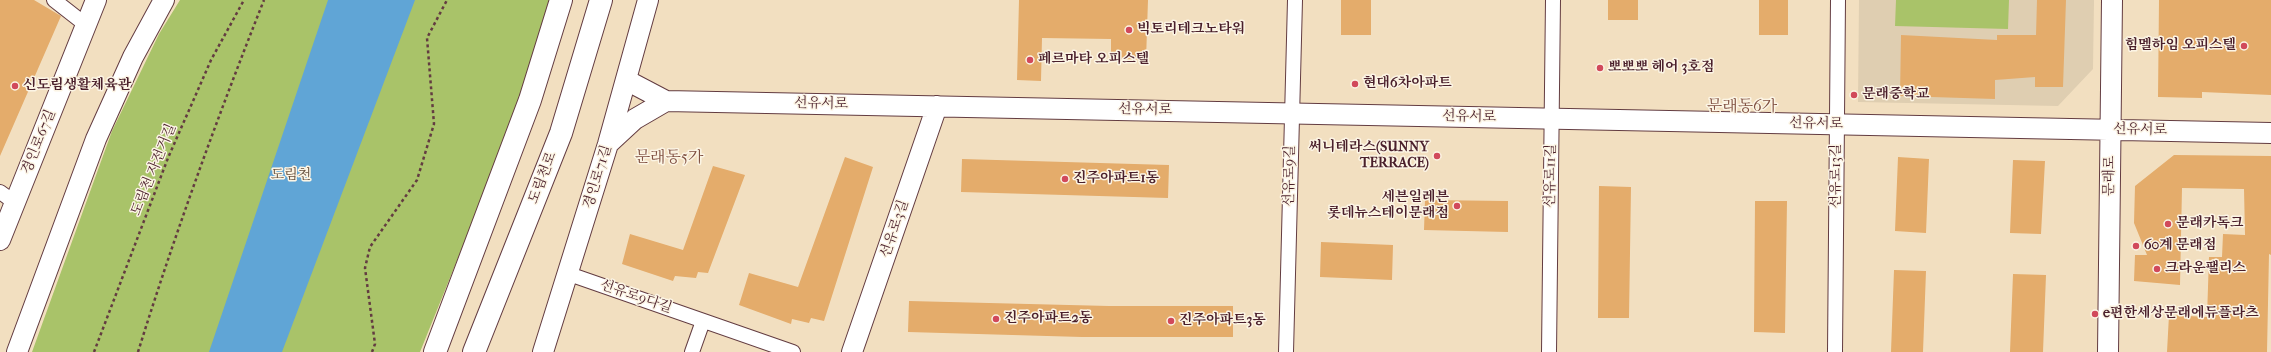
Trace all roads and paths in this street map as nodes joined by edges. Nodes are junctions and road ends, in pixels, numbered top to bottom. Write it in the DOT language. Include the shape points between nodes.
graph roads {
  1 [pos="54,0"];
  2 [pos="96,0"];
  3 [pos="164,0"];
  4 [pos="244,0"];
  5 [pos="264,0"];
  6 [pos="447,0"];
  7 [pos="561,0"];
  8 [pos="601,0"];
  9 [pos="648,0"];
  10 [pos="1295,0"];
  11 [pos="1553,0"];
  12 [pos="1838,0"];
  13 [pos="2112,0"];
  14 [pos="86,25"];
  15 [pos="626,80"];
  16 [pos="666,101"];
  17 [pos="938,106"];
  18 [pos="1291,113"];
  19 [pos="1552,119"];
  20 [pos="1837,125"];
  21 [pos="2111,130"];
  22 [pos="2271,133"];
  23 [pos="608,144"];
  24 [pos="7,197"];
  25 [pos="0,240"];
  26 [pos="569,274"];
  27 [pos="703,321"];
  28 [pos="17,352"];
  29 [pos="94,352"];
  30 [pos="138,352"];
  31 [pos="372,352"];
  32 [pos="435,352"];
  33 [pos="474,352"];
  34 [pos="544,352"];
  35 [pos="692,352"];
  36 [pos="793,352"];
  37 [pos="852,352"];
  38 [pos="1286,352"];
  39 [pos="1549,352"];
  40 [pos="1835,352"];
  41 [pos="2108,352"];
  1 -- 14 [label="street"];
  2 -- 14 [label="street, 경인로67길"];
  3 -- 28 [label="street" via="96,139"];
  4 -- 29 [label="path, 도림천 자전거길" via="211,60 168,158"];
  5 -- 30 [label="path" via="164,267"];
  6 -- 31 [label="path" via="427,38 434,124 417,180 370,247 365,268 375,344"];
  7 -- 32 [label="main road" via="530,100"];
  8 -- 33 [label="main road, 도림천로" via="561,133"];
  9 -- 15 [label="street, 경인로71길"];
  10 -- 18 [label="street, 선유로9길"];
  11 -- 19 [label="street, 선유로11길"];
  12 -- 20 [label="street, 선유로13길"];
  13 -- 21 [label="street, 문래로"];
  14 -- 24 [label="street, 경인로67길"];
  15 -- 16 [label="street, 선유서로"];
  15 -- 23 [label="street, 경인로71길"];
  16 -- 17 [label="street, 선유서로"];
  16 -- 23 [label="street" via="635,119"];
  17 -- 18 [label="street, 선유서로"];
  17 -- 37 [label="street, 선유로3길"];
  18 -- 19 [label="street, 선유서로"];
  18 -- 38 [label="street, 선유로9길"];
  19 -- 20 [label="street, 선유서로"];
  19 -- 39 [label="street, 선유로11길"];
  20 -- 21 [label="street, 선유서로"];
  20 -- 40 [label="street, 선유로13길"];
  21 -- 22 [label="street, 선유서로"];
  21 -- 41 [label="street, 문래로"];
  23 -- 26 [label="street, 경인로71길"];
  24 -- 25 [label="street, 경인로67길"];
  26 -- 27 [label="street, 선유로9다길"];
  26 -- 34 [label="street, 경인로71길"];
  27 -- 35 [label="street"];
  27 -- 36 [label="street, 선유로9다길"];
}
